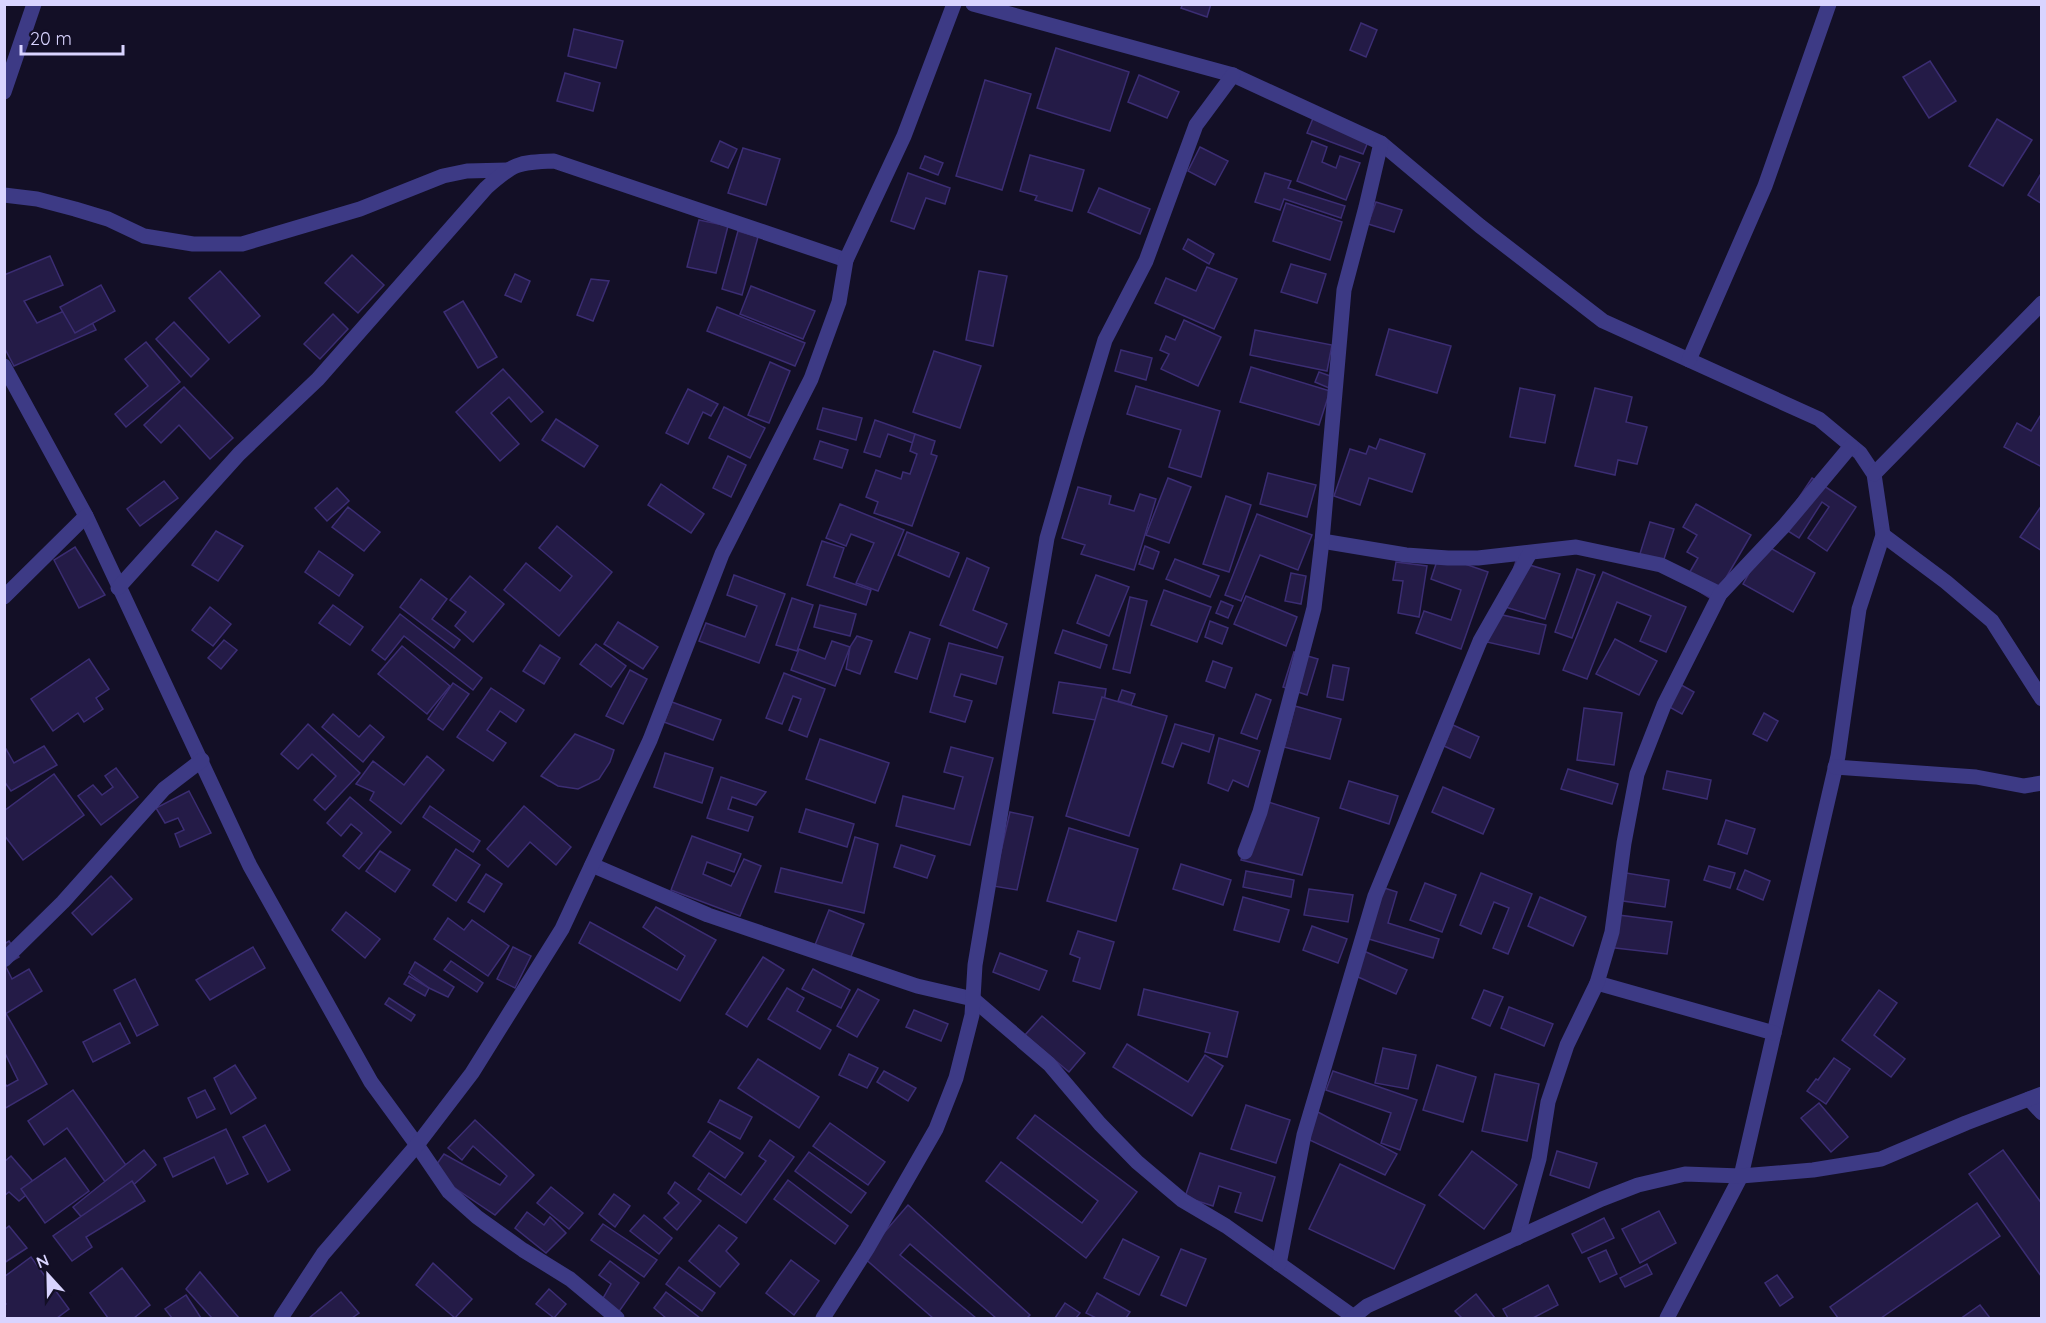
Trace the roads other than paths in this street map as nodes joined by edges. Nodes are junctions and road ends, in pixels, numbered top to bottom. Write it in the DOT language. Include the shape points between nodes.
graph roads {
  1 [pos="34,4"];
  2 [pos="954,4"];
  3 [pos="973,4"];
  4 [pos="1829,4"];
  5 [pos="1233,75"];
  6 [pos="4,92"];
  7 [pos="1381,143"];
  8 [pos="507,170"];
  9 [pos="4,195"];
  10 [pos="846,260"];
  11 [pos="2042,303"];
  12 [pos="1689,360"];
  13 [pos="4,366"];
  14 [pos="1851,446"];
  15 [pos="1874,474"];
  16 [pos="86,516"];
  17 [pos="1882,535"];
  18 [pos="1322,541"];
  19 [pos="1530,553"];
  20 [pos="118,588"];
  21 [pos="1720,594"];
  22 [pos="4,597"];
  23 [pos="2042,699"];
  24 [pos="202,760"];
  25 [pos="1835,767"];
  26 [pos="2042,783"];
  27 [pos="1245,852"];
  28 [pos="592,865"];
  29 [pos="4,960"];
  30 [pos="1597,983"];
  31 [pos="973,999"];
  32 [pos="1774,1033"];
  33 [pos="2035,1097"];
  34 [pos="2042,1113"];
  35 [pos="417,1145"];
  36 [pos="1741,1176"];
  37 [pos="1517,1238"];
  38 [pos="1279,1264"];
  39 [pos="281,1318"];
  40 [pos="617,1318"];
  41 [pos="823,1318"];
  42 [pos="1352,1318"];
  43 [pos="1667,1318"];
  1 -- 6 [label="street"];
  2 -- 10 [label="street" via="904,136"];
  3 -- 5 [label="street"];
  4 -- 12 [label="street" via="1765,186"];
  5 -- 7 [label="street"];
  5 -- 31 [label="street" via="1196,125 1146,261 1105,340 1050,527 975,965"];
  7 -- 12 [label="street" via="1603,321"];
  7 -- 18 [label="street" via="1344,290"];
  8 -- 9 [label="street" via="443,176 360,208 242,244 193,244 144,236 75,209"];
  8 -- 10 [label="street" via="525,162 554,162"];
  8 -- 20 [label="street" via="486,188 318,379 239,454"];
  10 -- 28 [label="street" via="839,302 810,379 722,554 650,740"];
  11 -- 15 [label="street"];
  12 -- 14 [label="street" via="1819,419"];
  13 -- 16 [label="street"];
  14 -- 15 [label="street"];
  14 -- 21 [label="street"];
  15 -- 17 [label="street"];
  16 -- 20 [label="street"];
  16 -- 22 [label="street"];
  17 -- 23 [label="street" via="1992,621"];
  17 -- 25 [label="street" via="1859,609"];
  18 -- 19 [label="street" via="1448,558"];
  18 -- 27 [label="street" via="1314,608 1260,812"];
  19 -- 21 [label="street" via="1576,547 1661,565"];
  19 -- 38 [label="street" via="1480,641 1375,896 1304,1135"];
  20 -- 24 [label="street"];
  21 -- 30 [label="street" via="1664,705 1637,774 1612,933"];
  24 -- 29 [label="street" via="164,789 63,902"];
  24 -- 35 [label="street" via="250,866 330,1010 371,1082"];
  25 -- 26 [label="street" via="1976,777 2024,786"];
  25 -- 32 [label="street"];
  28 -- 31 [label="street" via="708,915 917,986"];
  28 -- 35 [label="street" via="562,929 472,1073"];
  30 -- 32 [label="street"];
  30 -- 37 [label="street" via="1568,1045 1548,1102 1539,1160"];
  31 -- 38 [label="street" via="1049,1064 1137,1162 1182,1200"];
  31 -- 41 [label="street" via="956,1078 936,1129"];
  32 -- 36 [label="street"];
  33 -- 34 [label="street"];
  33 -- 36 [label="street" via="1881,1159"];
  35 -- 39 [label="street" via="323,1254"];
  35 -- 40 [label="street" via="448,1192 505,1237 570,1279"];
  36 -- 37 [label="street" via="1685,1174 1638,1185"];
  36 -- 43 [label="street"];
  37 -- 42 [label="street" via="1368,1306"];
  38 -- 42 [label="street"];
}
